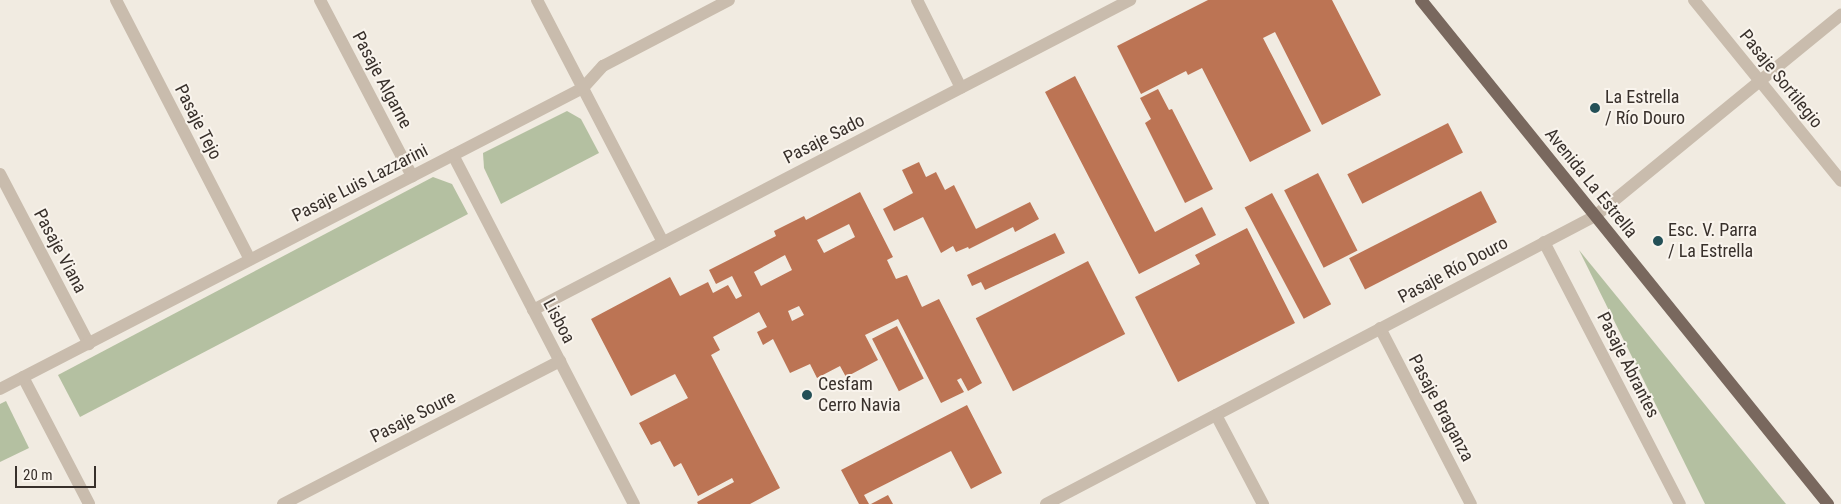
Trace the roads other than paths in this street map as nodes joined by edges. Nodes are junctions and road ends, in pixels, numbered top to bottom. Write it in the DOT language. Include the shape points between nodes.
graph roads {
  1 [pos="116,0"];
  2 [pos="320,0"];
  3 [pos="537,0"];
  4 [pos="730,0"];
  5 [pos="916,0"];
  6 [pos="1130,0"];
  7 [pos="1420,0"];
  8 [pos="1694,0"];
  9 [pos="1841,15"];
  10 [pos="1760,81"];
  11 [pos="583,88"];
  12 [pos="961,88"];
  13 [pos="453,155"];
  14 [pos="0,174"];
  15 [pos="412,176"];
  16 [pos="1841,181"];
  17 [pos="1595,216"];
  18 [pos="663,242"];
  19 [pos="1544,242"];
  20 [pos="250,260"];
  21 [pos="533,310"];
  22 [pos="1380,328"];
  23 [pos="88,344"];
  24 [pos="560,361"];
  25 [pos="24,377"];
  26 [pos="0,389"];
  27 [pos="1216,414"];
  28 [pos="1052,503"];
  29 [pos="89,504"];
  30 [pos="283,504"];
  31 [pos="634,504"];
  32 [pos="1263,504"];
  33 [pos="1472,504"];
  34 [pos="1680,504"];
  35 [pos="1828,504"];
  1 -- 20 [label="street, Pasaje Tejo"];
  2 -- 15 [label="street, Pasaje Algarne"];
  3 -- 11 [label="street"];
  4 -- 11 [label="street, Pasaje Luis Lazzarini" via="603,66"];
  5 -- 12 [label="street"];
  6 -- 12 [label="street, Pasaje Sado"];
  7 -- 17 [label="main road, Avenida La Estrella"];
  8 -- 10 [label="street, Pasaje Sortilegio"];
  9 -- 10 [label="street, Pasaje Río Douro"];
  10 -- 16 [label="street, Pasaje Sortilegio"];
  10 -- 17 [label="street, Pasaje Río Douro"];
  11 -- 13 [label="street, Pasaje Luis Lazzarini"];
  11 -- 18 [label="street"];
  12 -- 18 [label="street, Pasaje Sado"];
  13 -- 15 [label="street, Pasaje Luis Lazzarini"];
  13 -- 21 [label="street, Lisboa"];
  14 -- 23 [label="street, Pasaje Viana"];
  15 -- 20 [label="street, Pasaje Luis Lazzarini"];
  17 -- 19 [label="street, Pasaje Río Douro"];
  17 -- 35 [label="main road, Avenida La Estrella"];
  18 -- 21 [label="street, Pasaje Sado"];
  19 -- 22 [label="street, Pasaje Río Douro"];
  19 -- 34 [label="street, Pasaje Abrantes"];
  20 -- 23 [label="street, Pasaje Luis Lazzarini"];
  21 -- 24 [label="street, Lisboa"];
  22 -- 27 [label="street, Pasaje Río Douro"];
  22 -- 33 [label="street, Pasaje Braganza"];
  23 -- 25 [label="street, Pasaje Luis Lazzarini"];
  24 -- 30 [label="street, Pasaje Soure"];
  24 -- 31 [label="street, Lisboa"];
  25 -- 26 [label="street, Pasaje Luis Lazzarini"];
  25 -- 29 [label="street"];
  27 -- 28 [label="street, Pasaje Río Douro"];
  27 -- 32 [label="street"];
}
